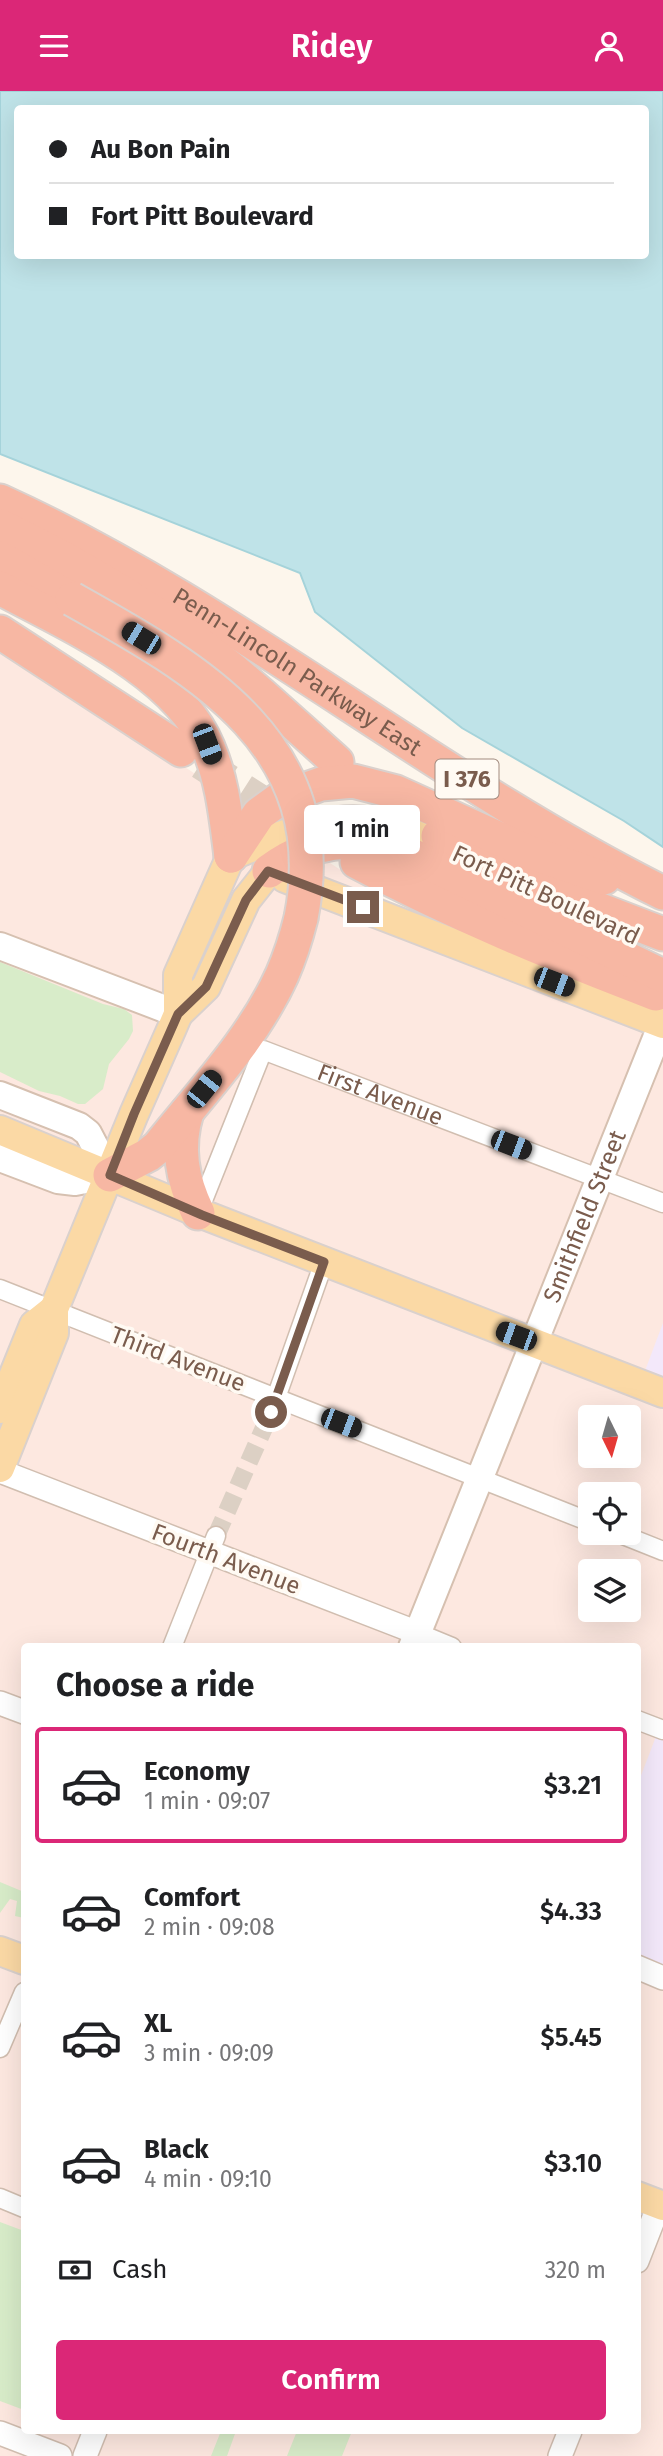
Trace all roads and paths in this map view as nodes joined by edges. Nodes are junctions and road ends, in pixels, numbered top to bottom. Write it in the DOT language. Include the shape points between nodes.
graph roads {
  1 [pos="0,501"];
  2 [pos="0,526"];
  3 [pos="0,558"];
  4 [pos="0,588"];
  5 [pos="0,632"];
  6 [pos="181,750"];
  7 [pos="337,762"];
  8 [pos="436,840"];
  9 [pos="231,856"];
  10 [pos="357,862"];
  11 [pos="268,871"];
  12 [pos="663,895"];
  13 [pos="663,934"];
  14 [pos="0,946"];
  15 [pos="663,950"];
  16 [pos="663,976"];
  17 [pos="178,1014"];
  18 [pos="663,1017"];
  19 [pos="0,1095"];
  20 [pos="188,1109"];
  21 [pos="0,1130"];
  22 [pos="0,1158"];
  23 [pos="110,1175"];
  24 [pos="600,1179"];
  25 [pos="663,1203"];
  26 [pos="198,1213"];
  27 [pos="324,1262"];
  28 [pos="0,1289"];
  29 [pos="54,1309"];
  30 [pos="535,1343"];
  31 [pos="663,1393"];
  32 [pos="274,1405"];
  33 [pos="0,1409"];
  34 [pos="0,1469"];
  35 [pos="481,1478"];
  36 [pos="578,1516"];
  37 [pos="641,1542"];
  38 [pos="213,1544"];
  39 [pos="663,1551"];
  40 [pos="415,1640"];
  41 [pos="174,1643"];
  42 [pos="0,1703"];
  43 [pos="21,1711"];
  44 [pos="641,1722"];
  45 [pos="663,1730"];
  46 [pos="0,1951"];
  47 [pos="21,1959"];
  48 [pos="641,1969"];
  49 [pos="663,1977"];
  50 [pos="21,1999"];
  51 [pos="0,2048"];
  52 [pos="0,2198"];
  53 [pos="656,2201"];
  54 [pos="21,2207"];
  55 [pos="641,2248"];
  56 [pos="0,2433"];
  57 [pos="94,2434"];
  58 [pos="569,2434"];
  59 [pos="60,2456"];
  60 [pos="85,2456"];
  61 [pos="560,2456"];
  1 -- 12 [label="highway, Penn-Lincoln Parkway East / I 376" via="116,559 527,817"];
  2 -- 7 [label="highway" via="136,602 204,647"];
  3 -- 20 [label="highway, bridge" via="164,652 209,683 245,717 273,754 298,804 306,838 307,878 289,957 272,994 241,1041"];
  4 -- 9 [label="highway" via="130,661 184,708 215,764"];
  5 -- 6 [label="highway"];
  8 -- 9 [label="main road, Fort Pitt Boulevard" via="386,824 348,820 299,829"];
  8 -- 13 [label="highway"];
  8 -- 15 [label="main road, Fort Pitt Boulevard"];
  9 -- 11 [label="main road"];
  9 -- 12 [label="highway" via="259,814 281,798 314,786 352,781 396,792 526,851"];
  9 -- 17 [label="main road" via="178,975"];
  10 -- 18 [label="highway"];
  11 -- 16 [label="highway" via="327,843 361,841 393,846"];
  11 -- 17 [label="main road" via="246,900 206,987"];
  11 -- 18 [label="main road"];
  14 -- 17 [label="main road"];
  17 -- 23 [label="main road"];
  18 -- 24 [label="main road, Smithfield Street"];
  19 -- 23 [label="main road" via="79,1126 88,1133"];
  20 -- 23 [label="highway" via="158,1147"];
  20 -- 26 [label="highway" via="181,1137 182,1166"];
  21 -- 23 [label="main road"];
  22 -- 23 [label="main road" via="58,1180 75,1182"];
  23 -- 26 [label="main road"];
  23 -- 29 [label="main road"];
  24 -- 25 [label="street, First Avenue"];
  24 -- 26 [label="street, First Avenue" via="263,1050"];
  24 -- 30 [label="main road, Smithfield Street"];
  26 -- 27 [label="main road"];
  27 -- 30 [label="main road"];
  27 -- 32 [label="street"];
  28 -- 29 [label="street, Third Avenue"];
  29 -- 32 [label="street, Third Avenue"];
  29 -- 33 [label="main road" via="34,1325"];
  29 -- 34 [label="main road" via="54,1333"];
  30 -- 31 [label="main road"];
  30 -- 35 [label="main road, Smithfield Street"];
  32 -- 35 [label="street, Third Avenue"];
  34 -- 38 [label="street, Fourth Avenue"];
  35 -- 36 [label="street, Third Avenue"];
  35 -- 40 [label="main road, Smithfield Street"];
  37 -- 39 [label="street"];
  38 -- 40 [label="street, Fourth Avenue"];
  38 -- 41 [label="street"];
  42 -- 43 [label="street"];
  44 -- 45 [label="street"];
  46 -- 47 [label="main road"];
  48 -- 49 [label="street"];
  50 -- 51 [label="street"];
  52 -- 54 [label="street"];
  53 -- 55 [label="street"];
  56 -- 59 [label="street"];
  57 -- 60 [label="street"];
  58 -- 61 [label="street"];
}
